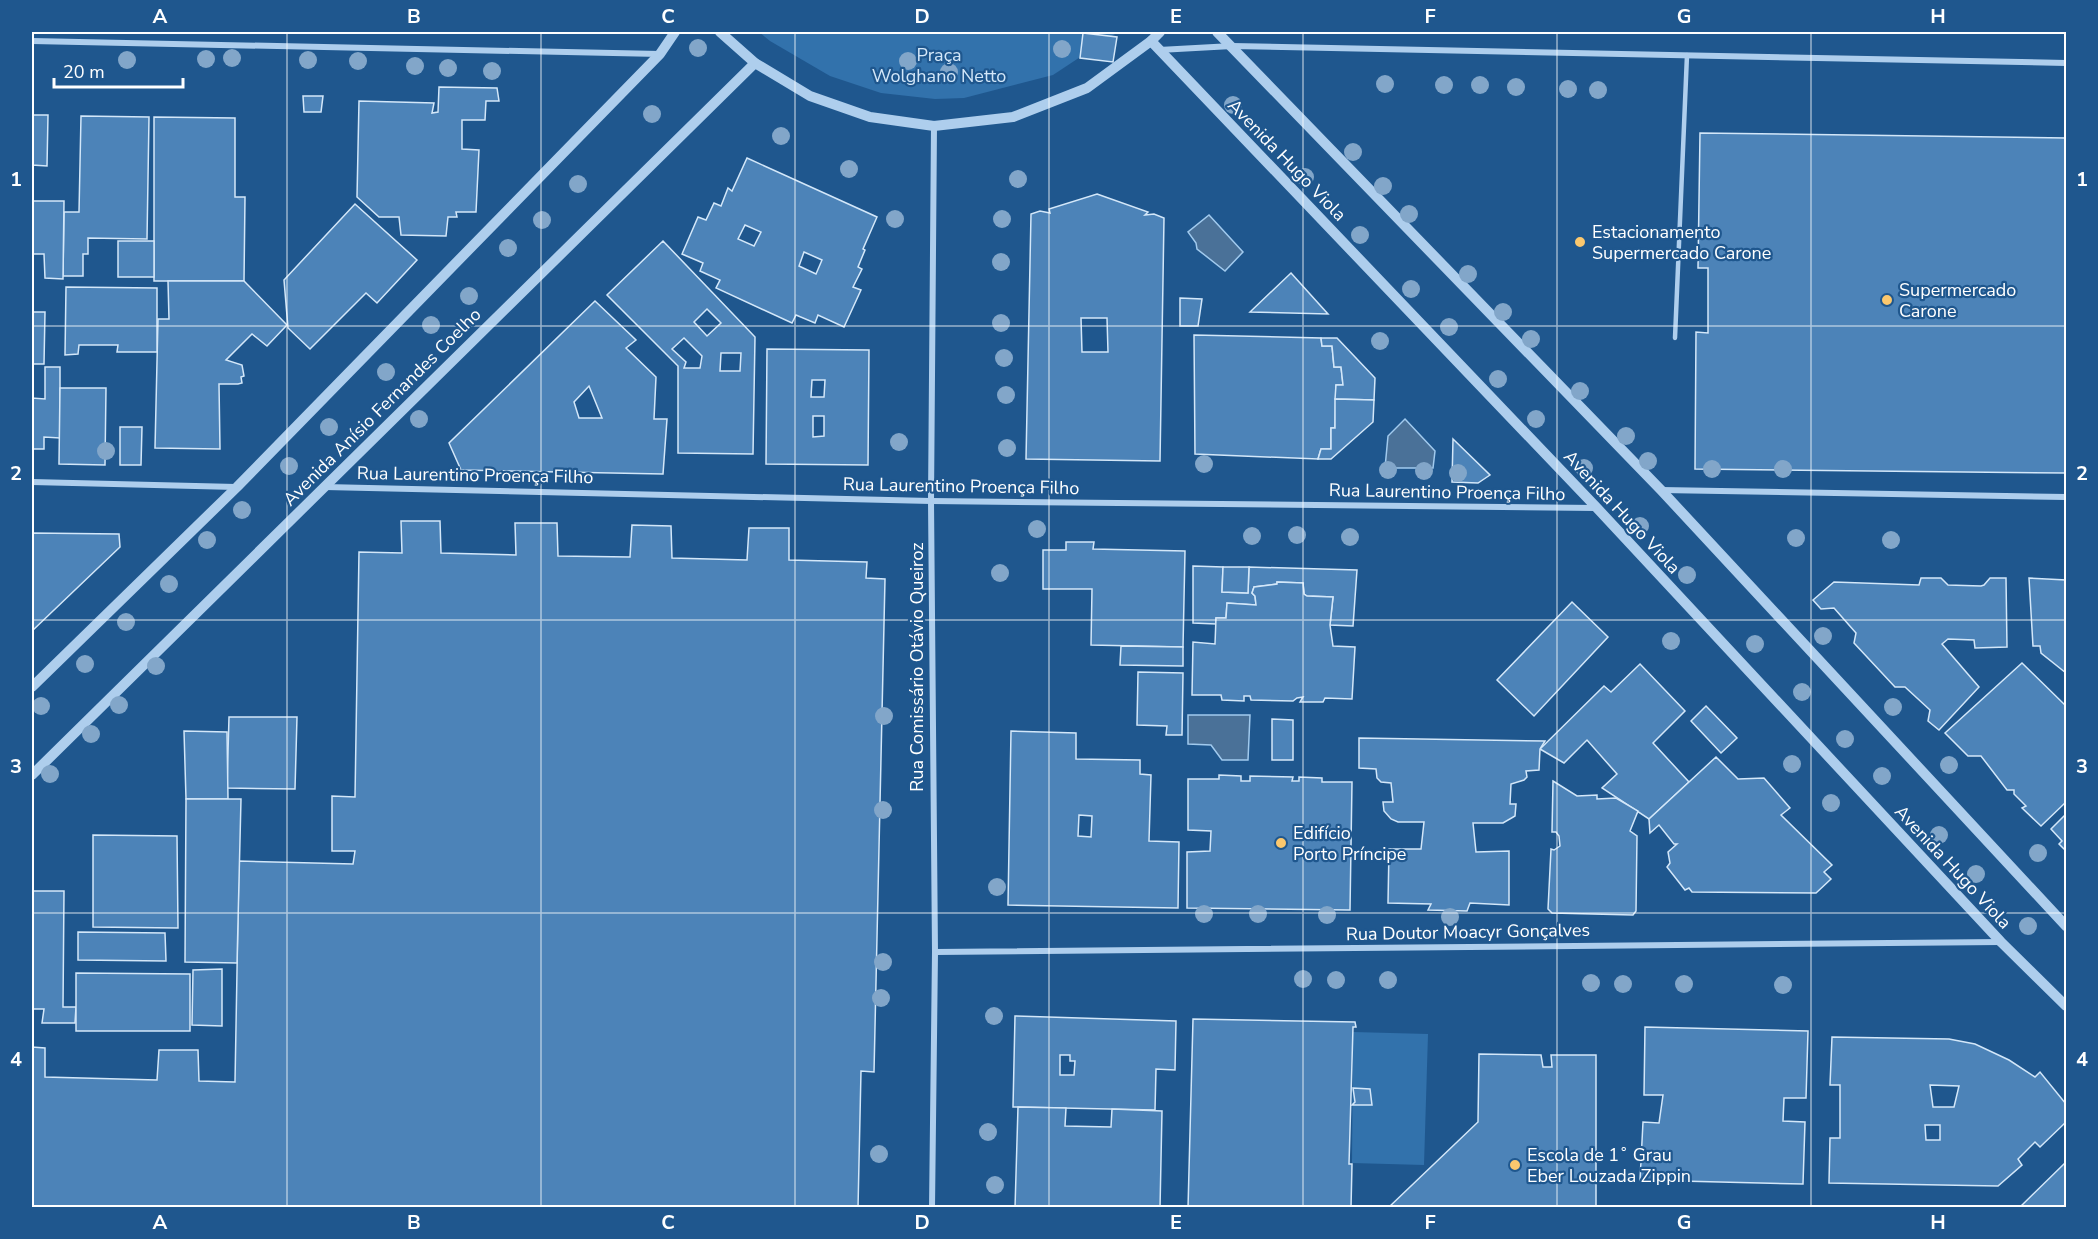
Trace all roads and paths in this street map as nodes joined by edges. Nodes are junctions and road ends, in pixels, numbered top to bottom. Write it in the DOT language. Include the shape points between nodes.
graph roads {
  1 [pos="675,32"];
  2 [pos="720,32"];
  3 [pos="1160,32"];
  4 [pos="1216,32"];
  5 [pos="32,41"];
  6 [pos="1155,46"];
  7 [pos="1232,46"];
  8 [pos="660,54"];
  9 [pos="1687,55"];
  10 [pos="755,63"];
  11 [pos="2067,63"];
  12 [pos="934,126"];
  13 [pos="1675,338"];
  14 [pos="32,482"];
  15 [pos="237,487"];
  16 [pos="324,487"];
  17 [pos="1661,490"];
  18 [pos="2067,497"];
  19 [pos="931,501"];
  20 [pos="1597,508"];
  21 [pos="32,687"];
  22 [pos="32,775"];
  23 [pos="2067,926"];
  24 [pos="2001,942"];
  25 [pos="935,952"];
  26 [pos="2067,1006"];
  27 [pos="932,1208"];
  1 -- 8 [label="street"];
  2 -- 10 [label="street"];
  3 -- 6 [label="street"];
  4 -- 7 [label="street"];
  5 -- 8 [label="street"];
  6 -- 7 [label="street"];
  6 -- 12 [label="street" via="1087,88 1013,117"];
  6 -- 20 [label="street, Avenida Hugo Viola"];
  7 -- 9 [label="street"];
  7 -- 17 [label="street"];
  8 -- 15 [label="street"];
  9 -- 11 [label="street"];
  9 -- 13 [label="lane"];
  10 -- 12 [label="street" via="820,100 870,117"];
  10 -- 16 [label="street, Avenida Anísio Fernandes Coelho"];
  12 -- 19 [label="street, Rua Comissário Otávio Queiroz"];
  14 -- 15 [label="street"];
  15 -- 21 [label="street"];
  16 -- 19 [label="street, Rua Laurentino Proença Filho"];
  16 -- 22 [label="street, Avenida Anísio Fernandes Coelho"];
  17 -- 18 [label="street"];
  17 -- 23 [label="street"];
  19 -- 20 [label="street, Rua Laurentino Proença Filho"];
  19 -- 25 [label="street, Rua Comissário Otávio Queiroz"];
  20 -- 24 [label="street, Avenida Hugo Viola"];
  24 -- 25 [label="street, Rua Doutor Moacyr Gonçalves"];
  24 -- 26 [label="street, Avenida Hugo Viola"];
  25 -- 27 [label="street, Rua Comissário Otávio Queiroz"];
}
